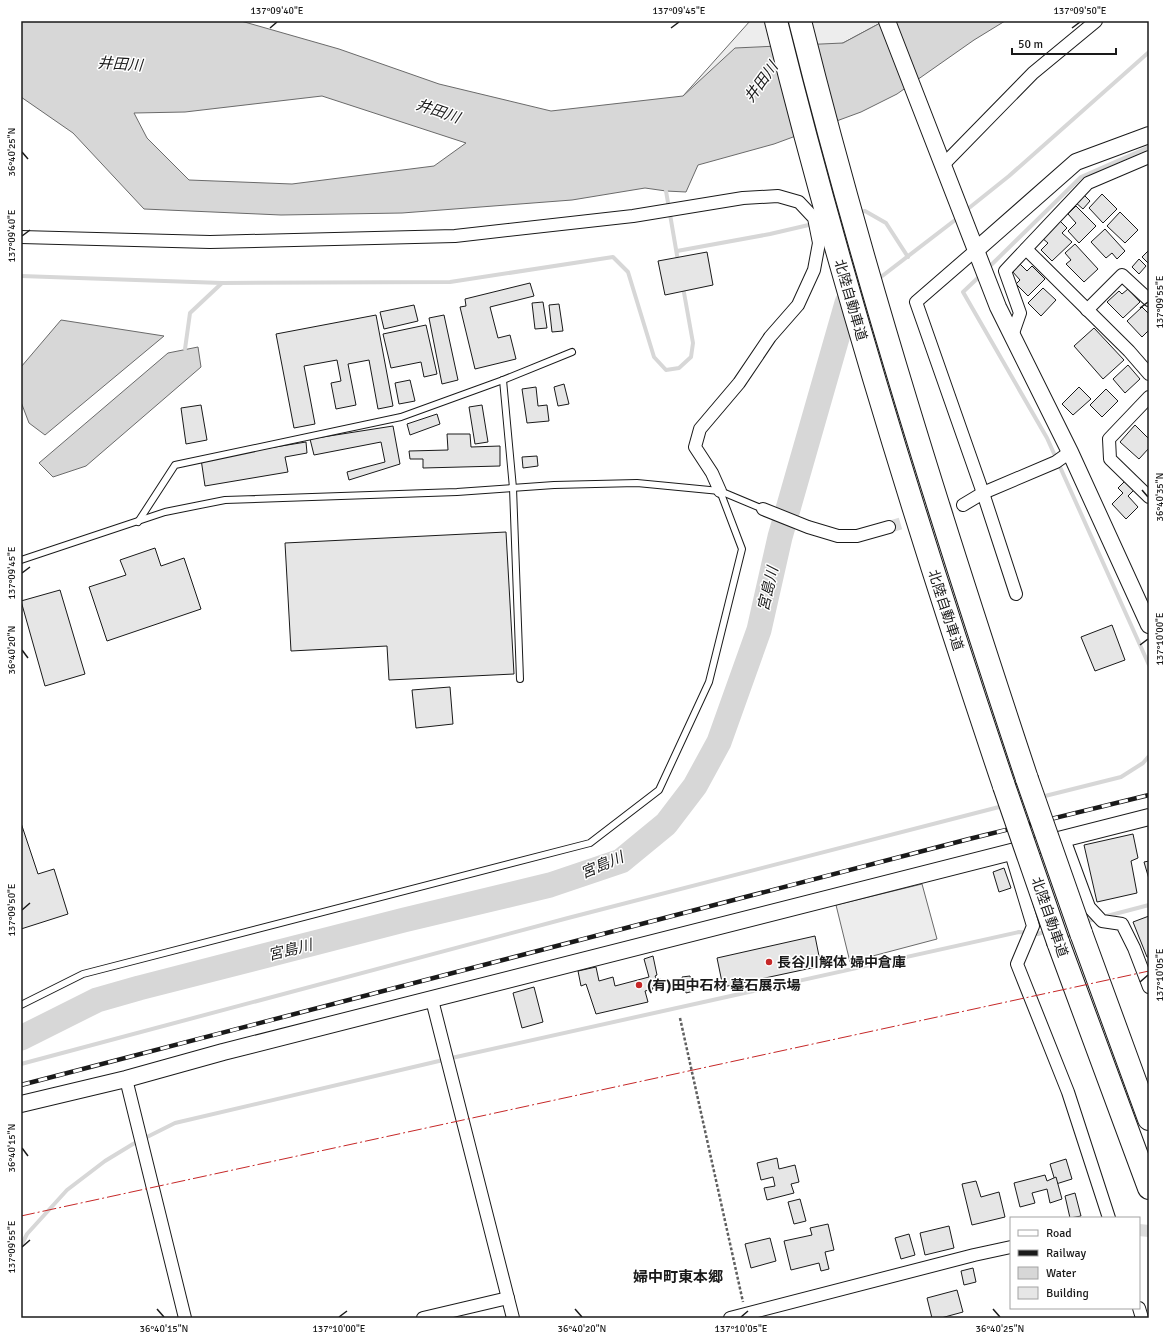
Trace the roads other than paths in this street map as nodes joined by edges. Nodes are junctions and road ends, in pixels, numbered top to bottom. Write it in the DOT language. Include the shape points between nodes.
graph roads {
  1 [pos="776,21"];
  2 [pos="800,21"];
  3 [pos="887,21"];
  4 [pos="1096,21"];
  5 [pos="1149,135"];
  6 [pos="1149,157"];
  7 [pos="940,158"];
  8 [pos="21,238"];
  9 [pos="1026,249"];
  10 [pos="976,250"];
  11 [pos="1149,300"];
  12 [pos="1087,310"];
  13 [pos="1012,336"];
  14 [pos="572,352"];
  15 [pos="1149,374"];
  16 [pos="502,380"];
  17 [pos="1149,396"];
  18 [pos="1070,452"];
  19 [pos="513,488"];
  20 [pos="720,491"];
  21 [pos="983,493"];
  22 [pos="1149,497"];
  23 [pos="964,505"];
  24 [pos="763,509"];
  25 [pos="138,522"];
  26 [pos="889,527"];
  27 [pos="21,560"];
  28 [pos="1016,594"];
  29 [pos="1147,616"];
  30 [pos="520,679"];
  31 [pos="1149,817"];
  32 [pos="1064,839"];
  33 [pos="1011,852"];
  34 [pos="1149,987"];
  35 [pos="432,1000"];
  36 [pos="21,1005"];
  37 [pos="126,1079"];
  38 [pos="21,1104"];
  39 [pos="1149,1118"];
  40 [pos="1149,1188"];
  41 [pos="1109,1217"];
  42 [pos="1010,1247"];
  43 [pos="508,1298"];
  44 [pos="185,1318"];
  45 [pos="423,1318"];
  46 [pos="513,1318"];
  47 [pos="730,1318"];
  1 -- 40 [label="highway, 北陸自動車道, bridge" via="867,355 958,647 1058,942"];
  2 -- 39 [label="highway, 北陸自動車道, bridge" via="885,332 981,641 1081,933"];
  3 -- 7 [label="street"];
  4 -- 7 [label="street" via="1033,73"];
  5 -- 10 [label="street" via="1076,162"];
  6 -- 9 [label="street" via="1088,184"];
  7 -- 10 [label="street"];
  8 -- 20 [label="street" via="210,242 455,236 633,216 743,198 778,196 799,202 814,218 819,243 814,270 798,305 700,428 694,447 712,473"];
  9 -- 12 [label="street"];
  9 -- 13 [label="street" via="1005,271 1020,313"];
  10 -- 13 [label="street"];
  10 -- 21 [label="street" via="916,302"];
  11 -- 12 [label="street" via="1122,275"];
  12 -- 15 [label="street"];
  13 -- 18 [label="street"];
  14 -- 16 [label="lane"];
  16 -- 19 [label="lane"];
  16 -- 25 [label="lane" via="401,417 175,465"];
  17 -- 22 [label="street" via="1109,439 1110,459"];
  18 -- 21 [label="street" via="1056,462"];
  18 -- 29 [label="street"];
  19 -- 20 [label="lane" via="637,483"];
  19 -- 25 [label="lane" via="225,500 165,512"];
  19 -- 30 [label="lane"];
  20 -- 24 [label="lane"];
  20 -- 36 [label="lane" via="742,549 709,682 659,790 590,843 82,974"];
  21 -- 23 [label="street"];
  21 -- 28 [label="street"];
  24 -- 26 [label="street" via="838,536 857,536"];
  25 -- 27 [label="lane"];
  31 -- 32 [label="street"];
  32 -- 33 [label="street"];
  32 -- 34 [label="street" via="1089,907 1102,921 1122,924"];
  33 -- 35 [label="street"];
  33 -- 41 [label="street" via="1032,926 1017,964 1068,1092"];
  35 -- 37 [label="street"];
  35 -- 43 [label="street"];
  37 -- 38 [label="street"];
  37 -- 44 [label="street"];
  42 -- 47 [label="street"];
  43 -- 45 [label="street"];
  43 -- 46 [label="street"];
}
